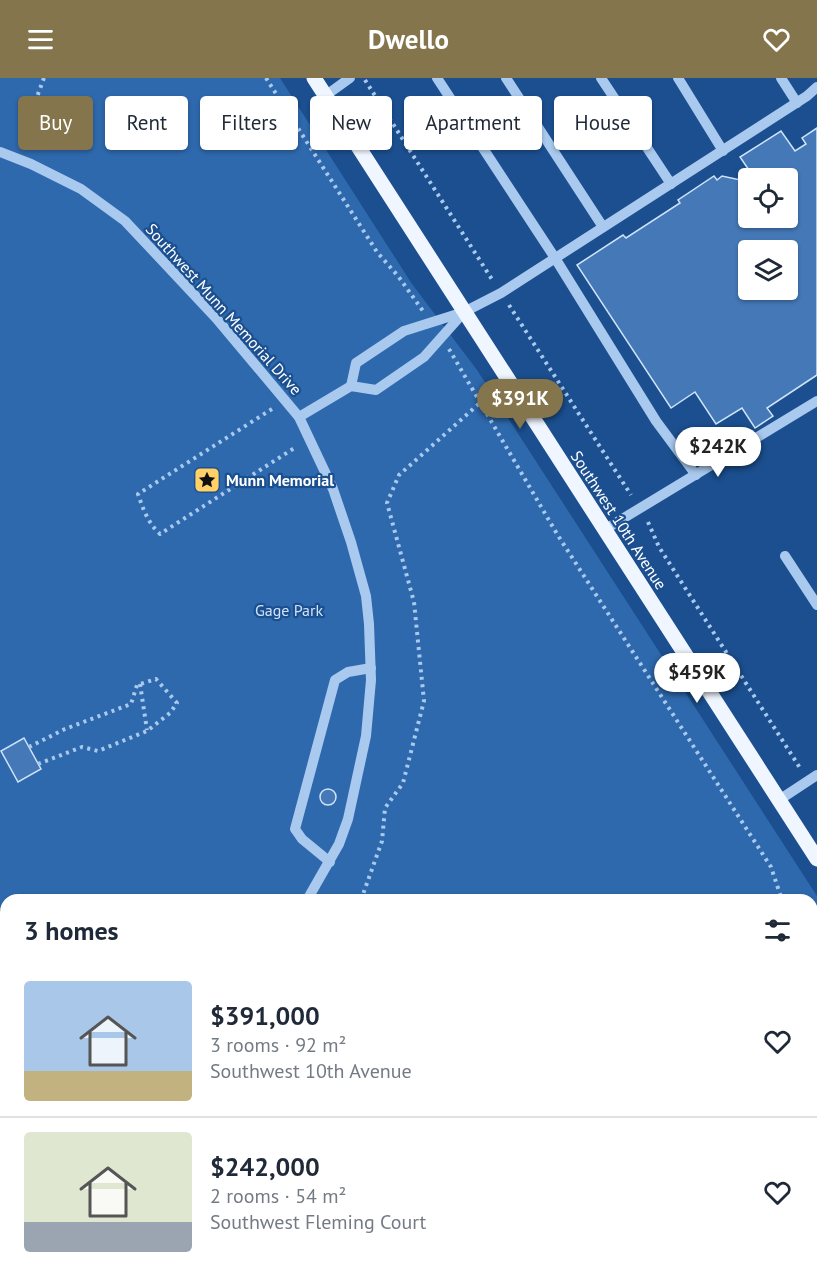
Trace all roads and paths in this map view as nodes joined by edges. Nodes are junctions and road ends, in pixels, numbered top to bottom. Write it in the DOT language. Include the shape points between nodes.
graph roads {
  1 [pos="44,78"];
  2 [pos="266,78"];
  3 [pos="314,78"];
  4 [pos="350,78"];
  5 [pos="363,78"];
  6 [pos="437,78"];
  7 [pos="506,78"];
  8 [pos="601,78"];
  9 [pos="678,78"];
  10 [pos="781,78"];
  11 [pos="817,87"];
  12 [pos="37,96"];
  13 [pos="325,96"];
  14 [pos="797,103"];
  15 [pos="360,150"];
  16 [pos="723,151"];
  17 [pos="0,152"];
  18 [pos="671,184"];
  19 [pos="603,227"];
  20 [pos="555,258"];
  21 [pos="501,293"];
  22 [pos="464,312"];
  23 [pos="431,323"];
  24 [pos="442,336"];
  25 [pos="351,386"];
  26 [pos="817,401"];
  27 [pos="481,402"];
  28 [pos="272,409"];
  29 [pos="299,417"];
  30 [pos="296,447"];
  31 [pos="696,475"];
  32 [pos="639,509"];
  33 [pos="604,530"];
  34 [pos="784,556"];
  35 [pos="817,605"];
  36 [pos="371,668"];
  37 [pos="140,684"];
  38 [pos="147,731"];
  39 [pos="29,747"];
  40 [pos="38,764"];
  41 [pos="813,778"];
  42 [pos="779,800"];
  43 [pos="817,859"];
  44 [pos="330,862"];
  45 [pos="311,894"];
  46 [pos="364,894"];
  47 [pos="780,894"];
  1 -- 12 [label="path"];
  2 -- 23 [label="path" via="377,252"];
  3 -- 13 [label="main road, Southwest 10th Avenue"];
  4 -- 13 [label="street"];
  5 -- 21 [label="path"];
  6 -- 20 [label="street"];
  7 -- 19 [label="street"];
  8 -- 18 [label="street"];
  9 -- 16 [label="street"];
  10 -- 14 [label="street"];
  11 -- 14 [label="street"];
  14 -- 16 [label="street"];
  15 -- 22 [label="main road, Southwest 10th Avenue"];
  16 -- 18 [label="street"];
  17 -- 29 [label="street, Southwest Munn Memorial Drive" via="81,189 125,221 216,318"];
  18 -- 19 [label="street"];
  19 -- 20 [label="street"];
  20 -- 21 [label="street"];
  20 -- 31 [label="street" via="656,421"];
  21 -- 22 [label="street"];
  21 -- 32 [label="path"];
  22 -- 23 [label="street"];
  22 -- 24 [label="street"];
  22 -- 33 [label="main road, Southwest 10th Avenue"];
  23 -- 25 [label="street" via="404,331 356,363"];
  24 -- 25 [label="street" via="424,357 376,390"];
  24 -- 27 [label="path"];
  25 -- 29 [label="street"];
  26 -- 31 [label="street"];
  27 -- 46 [label="path" via="399,475 387,502 414,602 424,701 403,783 385,808 382,841"];
  27 -- 47 [label="path" via="557,534 771,867"];
  28 -- 30 [label="path" via="138,494 153,527 160,534"];
  29 -- 36 [label="street, Southwest Munn Memorial Drive" via="333,489 351,542 366,596"];
  31 -- 32 [label="street"];
  32 -- 33 [label="street"];
  32 -- 41 [label="path" via="659,547"];
  33 -- 42 [label="main road, Southwest 10th Avenue"];
  34 -- 35 [label="street"];
  36 -- 44 [label="street, Southwest Munn Memorial Drive" via="362,764 348,819"];
  36 -- 44 [label="street" via="348,672 335,680 296,829"];
  37 -- 38 [label="path"];
  37 -- 38 [label="path" via="156,678 177,703"];
  37 -- 39 [label="path" via="131,704"];
  38 -- 40 [label="path" via="98,751 82,747"];
  41 -- 42 [label="street"];
  42 -- 43 [label="main road, Southwest 10th Avenue"];
  44 -- 45 [label="street, Southwest Munn Memorial Drive"];
}
